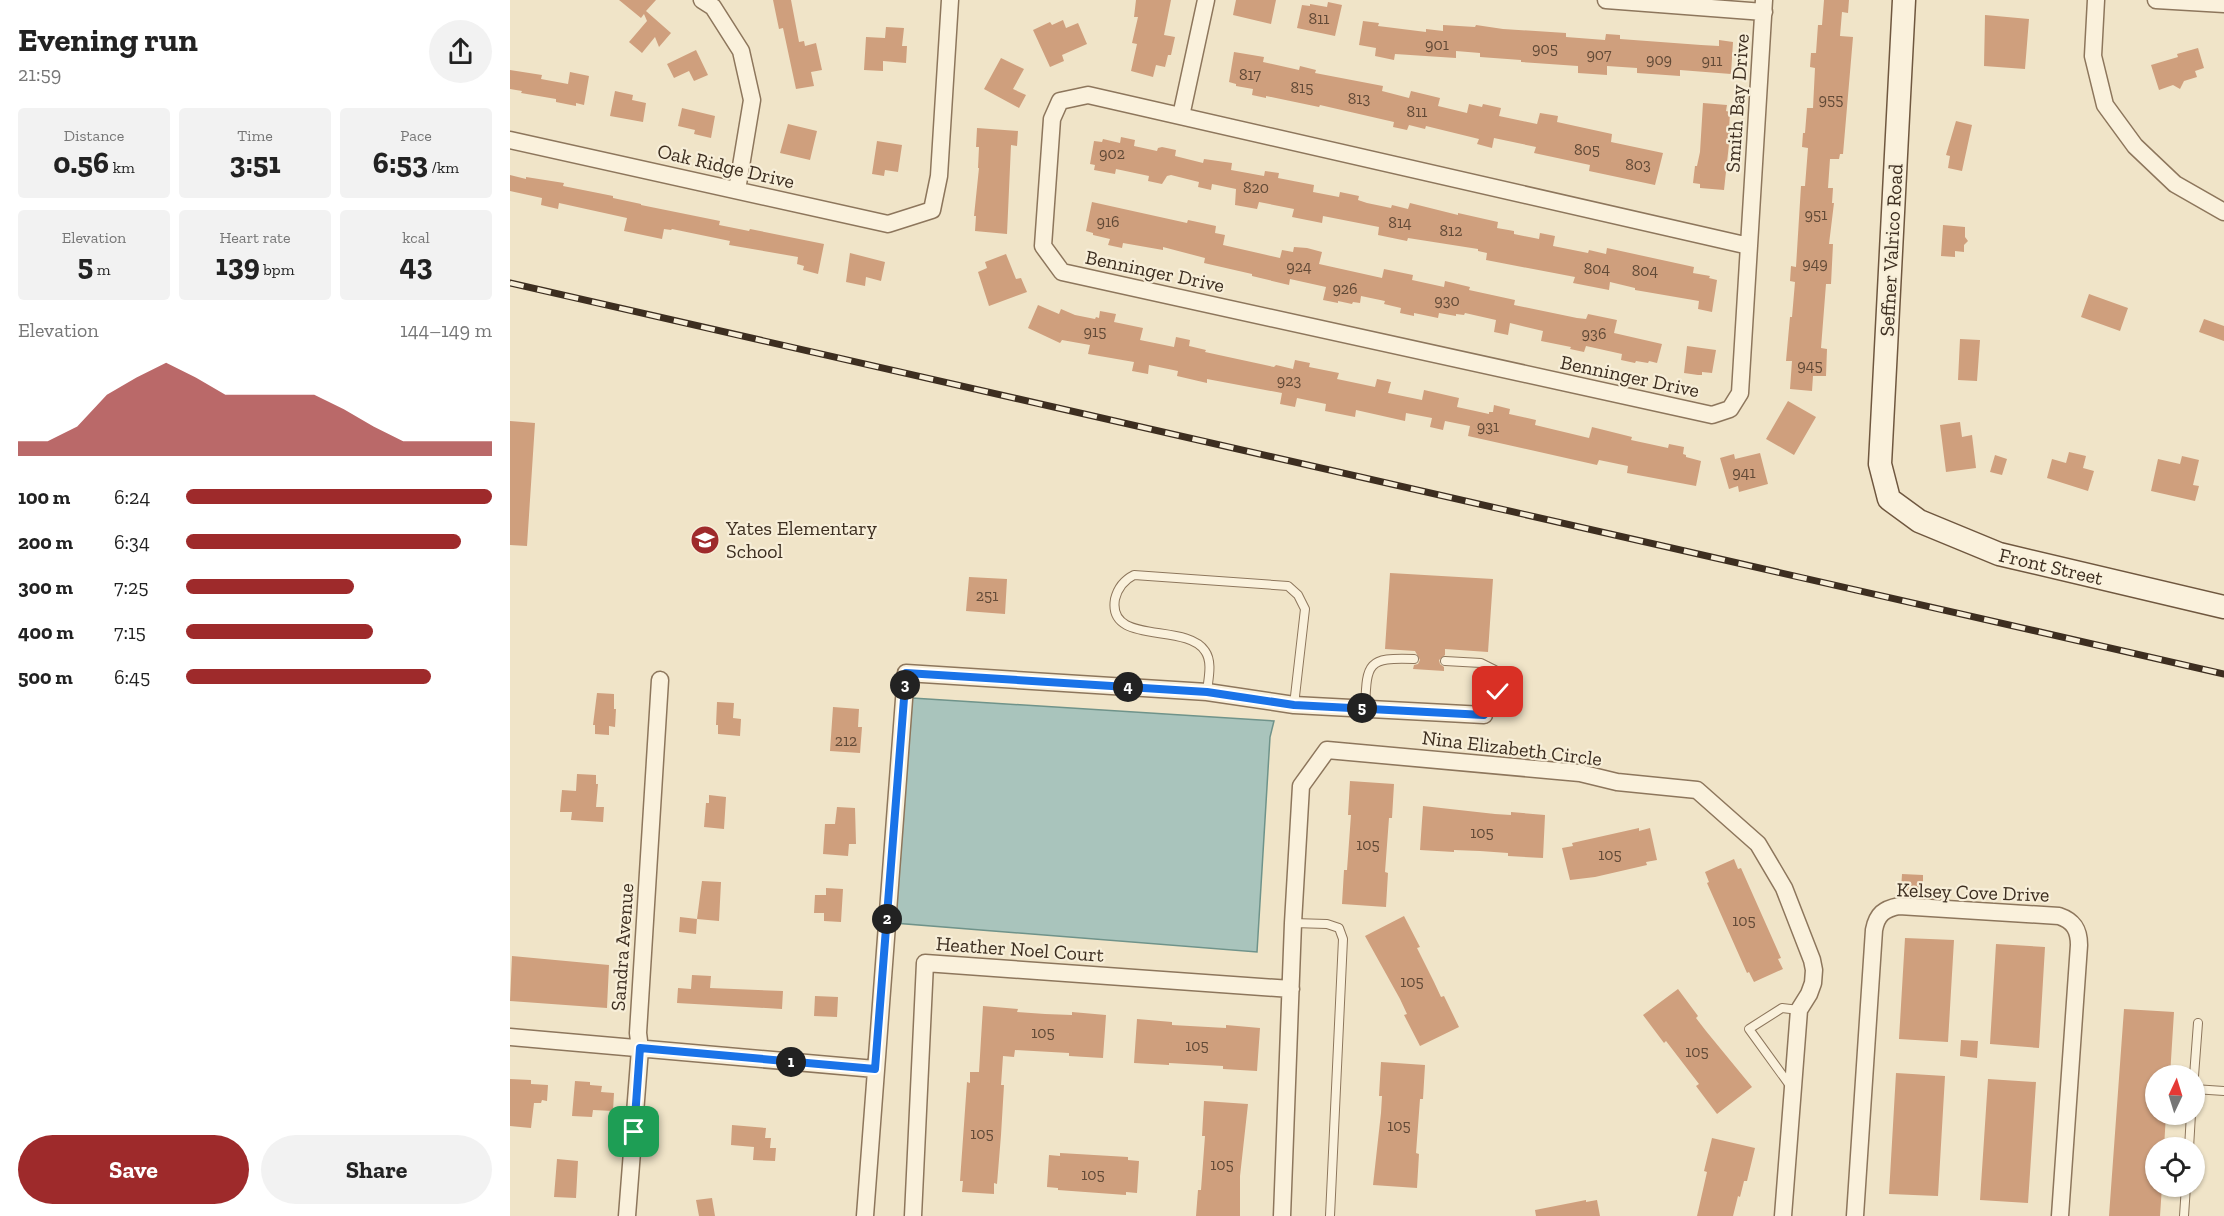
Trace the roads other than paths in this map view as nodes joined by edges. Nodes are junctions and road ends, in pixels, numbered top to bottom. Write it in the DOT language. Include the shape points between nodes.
graph roads {
  1 [pos="702,0"];
  2 [pos="950,0"];
  3 [pos="1206,0"];
  4 [pos="1606,0"];
  5 [pos="1904,0"];
  6 [pos="2096,0"];
  7 [pos="2156,0"];
  8 [pos="2224,4"];
  9 [pos="1764,6"];
  10 [pos="1181,116"];
  11 [pos="510,140"];
  12 [pos="736,190"];
  13 [pos="2224,212"];
  14 [pos="1749,246"];
  15 [pos="1889,499"];
  16 [pos="2224,607"];
  17 [pos="1414,659"];
  18 [pos="1445,661"];
  19 [pos="660,680"];
  20 [pos="1207,692"];
  21 [pos="1294,705"];
  22 [pos="1365,708"];
  23 [pos="1484,715"];
  24 [pos="1293,923"];
  25 [pos="1291,989"];
  26 [pos="1799,1010"];
  27 [pos="2198,1023"];
  28 [pos="510,1037"];
  29 [pos="640,1048"];
  30 [pos="2195,1065"];
  31 [pos="875,1069"];
  32 [pos="1792,1089"];
  33 [pos="2205,1090"];
  34 [pos="2224,1091"];
  35 [pos="2185,1197"];
  36 [pos="627,1216"];
  37 [pos="865,1216"];
  38 [pos="913,1216"];
  39 [pos="1282,1216"];
  40 [pos="1330,1216"];
  41 [pos="1784,1216"];
  42 [pos="1855,1216"];
  43 [pos="2060,1216"];
  44 [pos="2184,1216"];
  1 -- 12 [label="street" via="713,7 741,51 752,100"];
  2 -- 12 [label="street, Oak Ridge Drive" via="939,176 932,210 888,224"];
  3 -- 10 [label="street"];
  4 -- 9 [label="street, Smith Bay Drive"];
  5 -- 15 [label="street, Seffner Valrico Road" via="1880,464"];
  6 -- 13 [label="street" via="2093,56 2105,105 2135,146 2175,184"];
  7 -- 8 [label="street"];
  9 -- 14 [label="street, Smith Bay Drive"];
  10 -- 14 [label="street, Benninger Drive"];
  10 -- 14 [label="street, Benninger Drive" via="1088,95 1060,102 1052,119 1043,246 1062,272 1712,416 1730,409 1740,393"];
  11 -- 12 [label="street, Oak Ridge Drive"];
  15 -- 16 [label="street, Front Street" via="1918,521 1999,554"];
  17 -- 22 [label="lane" via="1378,660 1370,668"];
  18 -- 23 [label="lane" via="1481,663 1495,670 1499,684 1497,700"];
  19 -- 29 [label="street, Sandra Avenue"];
  20 -- 21 [label="street"];
  20 -- 21 [label="lane" via="1209,662 1205,651 1194,641 1132,629 1120,620 1114,609 1117,592 1125,580 1134,574 1288,586 1305,609"];
  20 -- 31 [label="street" via="906,673"];
  21 -- 22 [label="street"];
  22 -- 23 [label="street"];
  24 -- 25 [label="street, Nina Elizabeth Circle"];
  24 -- 26 [label="street, Nina Elizabeth Circle" via="1301,786 1327,750 1580,773 1617,782 1697,790 1758,844 1784,888 1814,970 1809,994"];
  24 -- 40 [label="lane" via="1327,924 1339,928 1343,939"];
  25 -- 38 [label="street, Heather Noel Court" via="925,963"];
  25 -- 39 [label="street, Nina Elizabeth Circle"];
  26 -- 32 [label="street, Nina Elizabeth Circle"];
  26 -- 32 [label="lane" via="1782,1008 1749,1029"];
  27 -- 30 [label="lane"];
  28 -- 29 [label="street"];
  29 -- 31 [label="street"];
  29 -- 36 [label="street, Sandra Avenue"];
  31 -- 37 [label="street"];
  32 -- 41 [label="street, Nina Elizabeth Circle"];
  33 -- 34 [label="lane"];
  35 -- 44 [label="lane"];
  42 -- 43 [label="street, Kelsey Cove Drive" via="1874,930 1880,913 1899,906 2059,916 2076,929 2079,945"];
}
